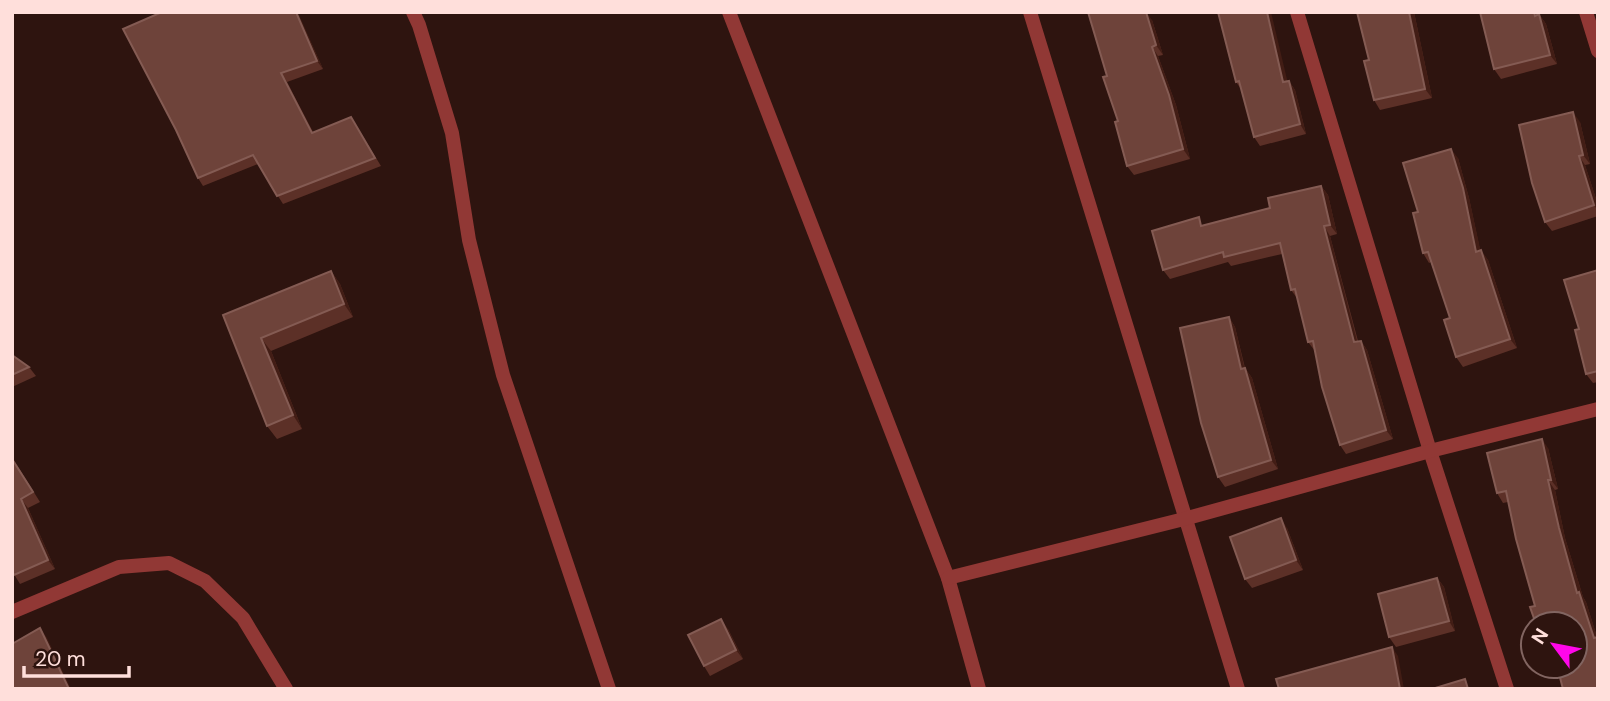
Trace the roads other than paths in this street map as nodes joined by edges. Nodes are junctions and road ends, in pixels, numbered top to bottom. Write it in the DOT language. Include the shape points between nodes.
graph roads {
  1 [pos="413,12"];
  2 [pos="729,12"];
  3 [pos="1030,12"];
  4 [pos="1297,12"];
  5 [pos="1586,12"];
  6 [pos="1598,51"];
  7 [pos="1598,409"];
  8 [pos="1430,451"];
  9 [pos="1184,519"];
  10 [pos="948,578"];
  11 [pos="12,612"];
  12 [pos="286,689"];
  13 [pos="609,689"];
  14 [pos="979,689"];
  15 [pos="1238,689"];
  16 [pos="1507,689"];
  1 -- 13 [label="street" via="452,133 469,240 503,375"];
  2 -- 10 [label="street"];
  3 -- 9 [label="street"];
  4 -- 8 [label="street"];
  5 -- 6 [label="street"];
  7 -- 8 [label="street"];
  8 -- 9 [label="street"];
  8 -- 16 [label="street"];
  9 -- 10 [label="street"];
  9 -- 15 [label="street"];
  10 -- 14 [label="street"];
  11 -- 12 [label="street" via="119,567 169,563 205,581 243,618"];
}
